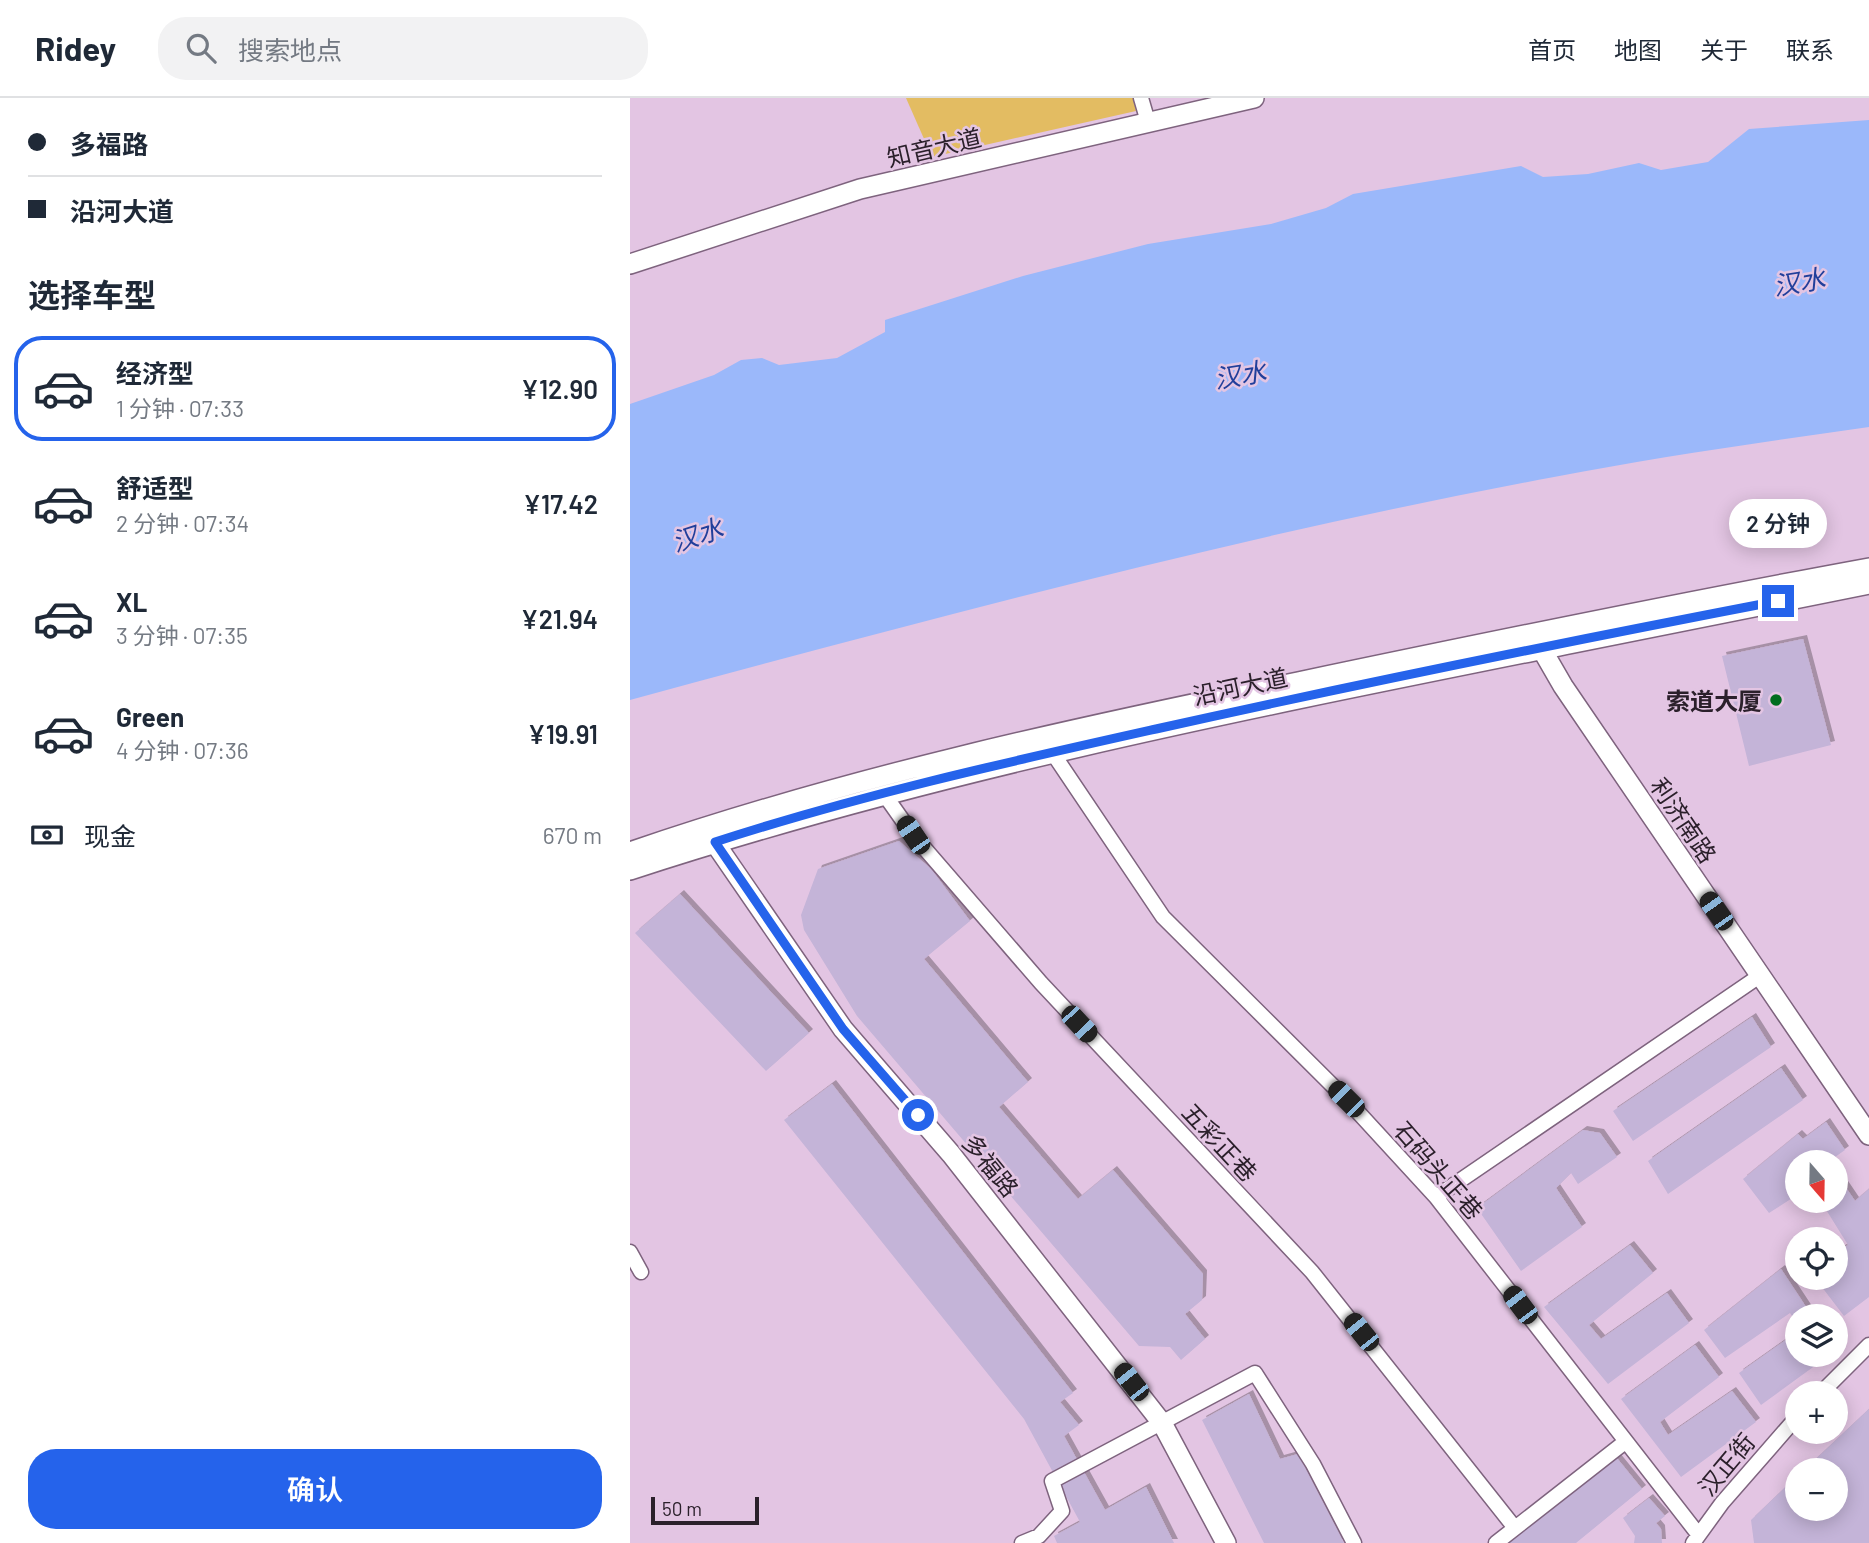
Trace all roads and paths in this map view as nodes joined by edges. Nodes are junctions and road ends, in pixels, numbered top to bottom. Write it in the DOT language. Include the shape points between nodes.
graph roads {
  1 [pos="1141,98"];
  2 [pos="1254,98"];
  3 [pos="1148,122"];
  4 [pos="630,264"];
  5 [pos="1869,568"];
  6 [pos="1869,584"];
  7 [pos="1537,642"];
  8 [pos="1052,752"];
  9 [pos="884,794"];
  10 [pos="709,835"];
  11 [pos="630,852"];
  12 [pos="630,870"];
  13 [pos="1760,975"];
  14 [pos="1869,1135"];
  15 [pos="1436,1197"];
  16 [pos="630,1252"];
  17 [pos="641,1272"];
  18 [pos="1869,1345"];
  19 [pos="1833,1381"];
  20 [pos="1163,1423"];
  21 [pos="1785,1431"];
  22 [pos="1625,1442"];
  23 [pos="1515,1528"];
  24 [pos="1695,1539"];
  25 [pos="1040,1540"];
  26 [pos="1022,1543"];
  27 [pos="1226,1543"];
  28 [pos="1354,1543"];
  29 [pos="1496,1543"];
  1 -- 3 [label="street"];
  2 -- 3 [label="main road, 知音大道"];
  3 -- 4 [label="main road, 知音大道" via="860,189"];
  5 -- 7 [label="main road, 沿河大道"];
  6 -- 7 [label="main road, 沿河大道"];
  7 -- 8 [label="main road, 沿河大道"];
  7 -- 10 [label="main road, 沿河大道" via="1036,737 897,771"];
  7 -- 13 [label="main road, 利济南路"];
  8 -- 9 [label="main road, 沿河大道"];
  8 -- 15 [label="street, 石码头正巷" via="1163,917 1346,1099"];
  9 -- 10 [label="main road, 沿河大道"];
  9 -- 23 [label="street, 五彩正巷" via="913,835 1041,982 1312,1272"];
  10 -- 11 [label="main road, 沿河大道"];
  10 -- 12 [label="main road, 沿河大道"];
  10 -- 20 [label="main road, 多福路" via="843,1029 951,1154"];
  13 -- 14 [label="main road, 利济南路"];
  13 -- 15 [label="street"];
  15 -- 22 [label="street, 石码头正巷"];
  16 -- 17 [label="street"];
  18 -- 19 [label="street"];
  20 -- 25 [label="street" via="1052,1481 1062,1511"];
  20 -- 27 [label="main road, 多福路"];
  20 -- 28 [label="street" via="1255,1373 1313,1464"];
  21 -- 24 [label="street, 汉正街"];
  22 -- 23 [label="street"];
  22 -- 24 [label="street, 石码头正巷"];
  23 -- 29 [label="street"];
  25 -- 26 [label="street"];
}
